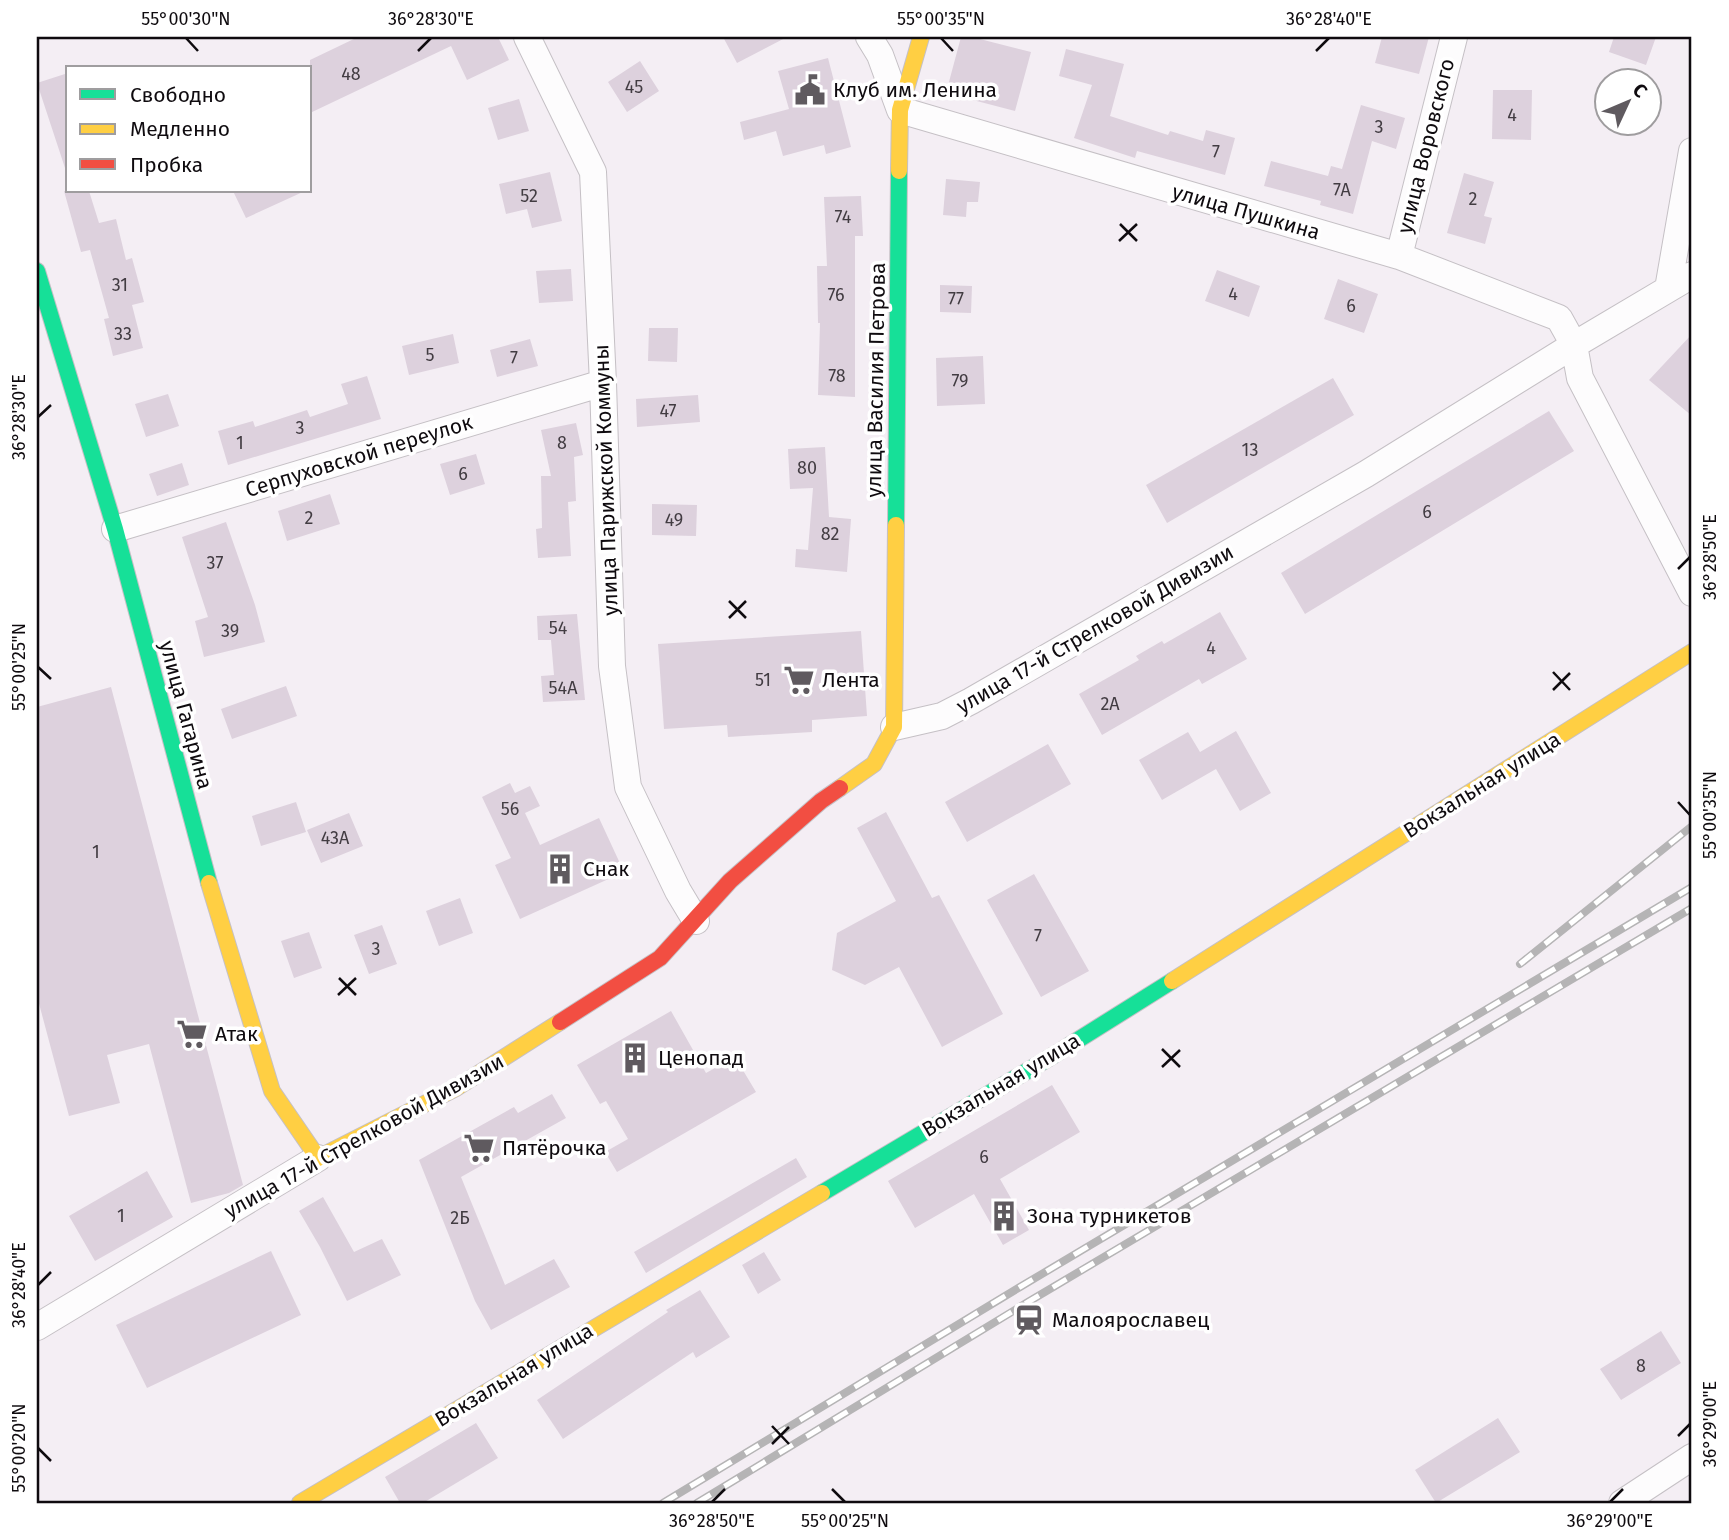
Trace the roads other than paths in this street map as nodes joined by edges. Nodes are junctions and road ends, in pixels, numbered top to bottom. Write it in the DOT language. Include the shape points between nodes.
graph roads {
  1 [pos="527,37"];
  2 [pos="869,37"];
  3 [pos="921,37"];
  4 [pos="1454,37"];
  5 [pos="900,110"];
  6 [pos="1692,151"];
  7 [pos="1399,257"];
  8 [pos="37,271"];
  9 [pos="1692,275"];
  10 [pos="1668,289"];
  11 [pos="1574,345"];
  12 [pos="603,383"];
  13 [pos="115,529"];
  14 [pos="1692,593"];
  15 [pos="1692,652"];
  16 [pos="894,727"];
  17 [pos="696,921"];
  18 [pos="318,1157"];
  19 [pos="37,1327"];
  20 [pos="1692,1457"];
  21 [pos="300,1503"];
  22 [pos="1622,1503"];
  1 -- 12 [label="street, улица Парижской Коммуны" via="593,172"];
  2 -- 5 [label="street"];
  3 -- 5 [label="main road, улица Василия Петрова"];
  4 -- 7 [label="street, улица Воровского"];
  5 -- 7 [label="street, улица Пушкина"];
  5 -- 16 [label="main road, улица Василия Петрова"];
  6 -- 10 [label="street"];
  7 -- 11 [label="street, улица Пушкина" via="1559,318"];
  8 -- 13 [label="main road, улица Гагарина"];
  9 -- 10 [label="street, улица 17-й Стрелковой Дивизии"];
  10 -- 11 [label="street, улица 17-й Стрелковой Дивизии"];
  11 -- 14 [label="street" via="1580,377"];
  11 -- 16 [label="street, улица 17-й Стрелковой Дивизии" via="1366,474 971,701 942,716"];
  12 -- 13 [label="street, Серпуховской переулок"];
  12 -- 17 [label="street, улица Парижской Коммуны" via="612,666 628,787"];
  13 -- 18 [label="main road, улица Гагарина" via="205,871 272,1091"];
  15 -- 21 [label="main road, Вокзальная улица" via="1054,1055"];
  16 -- 17 [label="main road, улица 17-й Стрелковой Дивизии" via="874,764 780,836 730,881"];
  17 -- 18 [label="main road, улица 17-й Стрелковой Дивизии" via="660,958 456,1088"];
  18 -- 19 [label="street, улица 17-й Стрелковой Дивизии"];
  20 -- 22 [label="street"];
}
